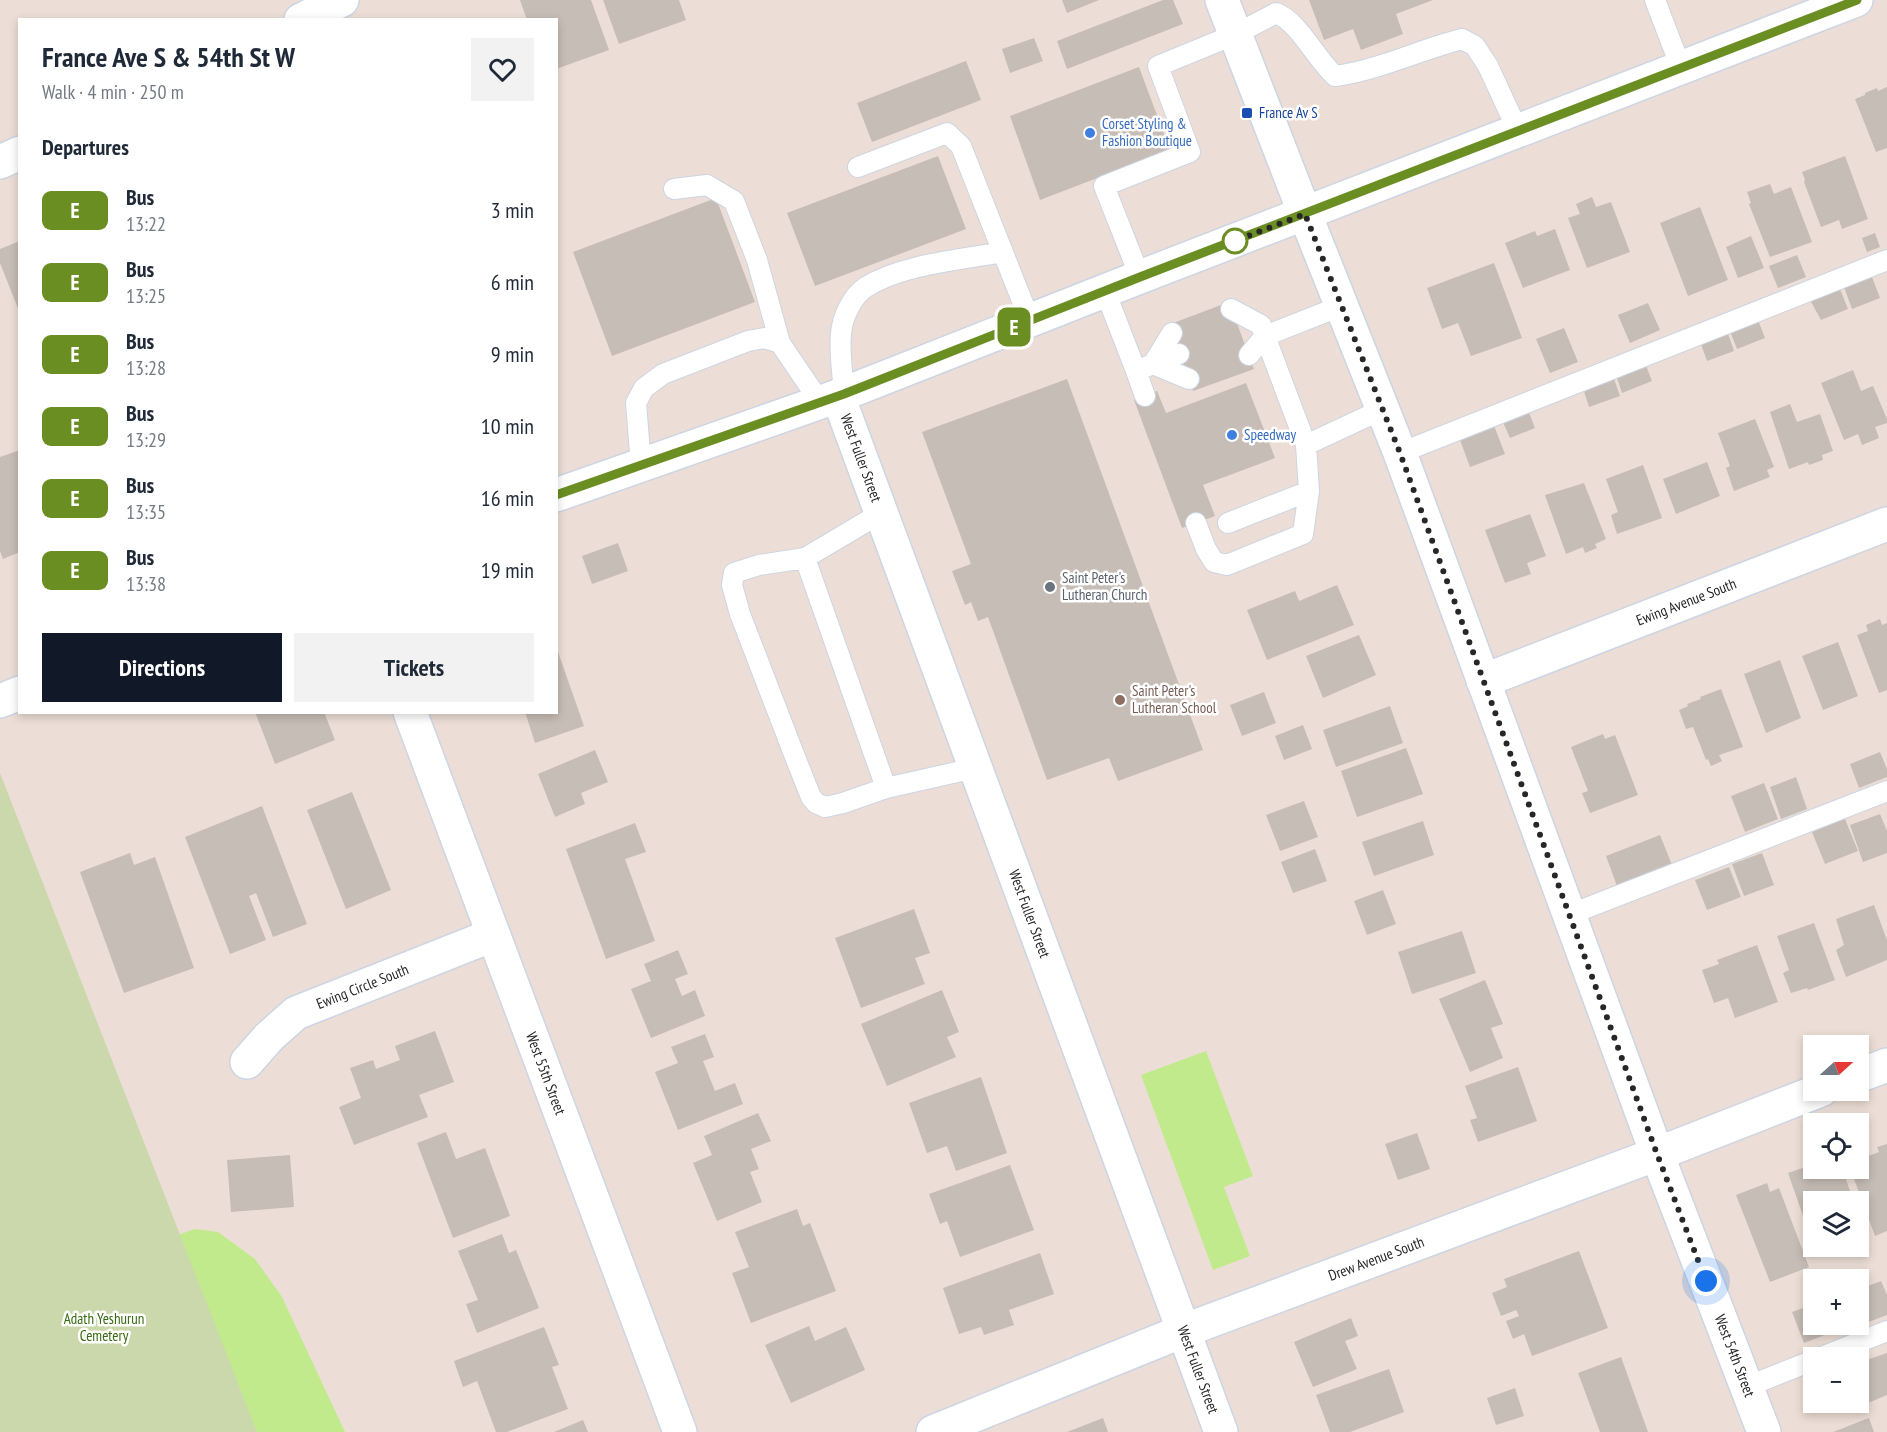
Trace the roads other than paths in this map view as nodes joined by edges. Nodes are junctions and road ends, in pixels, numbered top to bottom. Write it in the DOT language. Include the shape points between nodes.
graph roads {
  1 [pos="342,0"];
  2 [pos="1222,0"];
  3 [pos="1655,0"];
  4 [pos="1857,0"];
  5 [pos="1821,6"];
  6 [pos="305,18"];
  7 [pos="1236,34"];
  8 [pos="1681,68"];
  9 [pos="1518,131"];
  10 [pos="18,154"];
  11 [pos="0,162"];
  12 [pos="858,167"];
  13 [pos="674,189"];
  14 [pos="1305,214"];
  15 [pos="1003,252"];
  16 [pos="1887,260"];
  17 [pos="1140,277"];
  18 [pos="1105,291"];
  19 [pos="1341,306"];
  20 [pos="1232,309"];
  21 [pos="1030,321"];
  22 [pos="1263,330"];
  23 [pos="1240,332"];
  24 [pos="1172,333"];
  25 [pos="780,344"];
  26 [pos="1179,354"];
  27 [pos="1249,356"];
  28 [pos="1145,368"];
  29 [pos="1189,379"];
  30 [pos="1145,396"];
  31 [pos="834,397"];
  32 [pos="1383,409"];
  33 [pos="1306,445"];
  34 [pos="1400,453"];
  35 [pos="640,465"];
  36 [pos="1309,490"];
  37 [pos="558,494"];
  38 [pos="881,513"];
  39 [pos="1196,523"];
  40 [pos="1228,523"];
  41 [pos="1887,524"];
  42 [pos="805,558"];
  43 [pos="1484,681"];
  44 [pos="18,694"];
  45 [pos="0,701"];
  46 [pos="411,714"];
  47 [pos="975,768"];
  48 [pos="886,788"];
  49 [pos="1887,791"];
  50 [pos="1571,914"];
  51 [pos="493,935"];
  52 [pos="247,1062"];
  53 [pos="1887,1065"];
  54 [pos="1869,1072"];
  55 [pos="1803,1097"];
  56 [pos="1657,1154"];
  57 [pos="1183,1331"];
  58 [pos="1887,1331"];
  59 [pos="1847,1347"];
  60 [pos="1803,1364"];
  61 [pos="1746,1387"];
  62 [pos="680,1432"];
  63 [pos="933,1432"];
  64 [pos="1221,1432"];
  65 [pos="1764,1432"];
  1 -- 6 [label="street"];
  2 -- 7 [label="street, West 54th Street"];
  3 -- 8 [label="lane"];
  4 -- 5 [label="street"];
  5 -- 8 [label="street"];
  7 -- 9 [label="lane" via="1276,13 1283,16 1335,76 1358,73 1462,39 1475,46 1488,66"];
  7 -- 14 [label="street, West 54th Street"];
  7 -- 17 [label="lane" via="1158,66 1190,152 1104,186"];
  8 -- 9 [label="street"];
  9 -- 14 [label="street"];
  10 -- 11 [label="street"];
  12 -- 15 [label="lane" via="947,133 961,146"];
  13 -- 25 [label="lane" via="707,185 734,201 757,260"];
  14 -- 17 [label="street"];
  14 -- 19 [label="street, West 54th Street"];
  15 -- 21 [label="lane"];
  15 -- 31 [label="lane" via="927,265 865,287 847,311"];
  16 -- 34 [label="lane"];
  17 -- 18 [label="street"];
  18 -- 21 [label="street"];
  18 -- 28 [label="lane"];
  19 -- 22 [label="lane"];
  19 -- 32 [label="street, West 54th Street"];
  20 -- 22 [label="lane"];
  21 -- 31 [label="street"];
  22 -- 23 [label="lane"];
  22 -- 27 [label="lane"];
  22 -- 33 [label="lane"];
  24 -- 28 [label="lane"];
  25 -- 31 [label="lane"];
  25 -- 35 [label="lane" via="764,338 748,341 663,374 644,388 636,403"];
  26 -- 28 [label="lane"];
  28 -- 29 [label="lane"];
  28 -- 30 [label="lane"];
  31 -- 35 [label="street"];
  31 -- 38 [label="street, West Fuller Street"];
  32 -- 33 [label="lane"];
  32 -- 34 [label="street, West 54th Street"];
  33 -- 36 [label="lane"];
  34 -- 43 [label="street, West 54th Street"];
  35 -- 37 [label="street"];
  36 -- 39 [label="lane" via="1303,534 1227,565 1214,562"];
  36 -- 40 [label="lane"];
  38 -- 42 [label="lane"];
  38 -- 47 [label="street, West Fuller Street"];
  41 -- 43 [label="street, Ewing Avenue South"];
  42 -- 48 [label="lane"];
  42 -- 48 [label="lane" via="734,573 732,585 740,614 816,803 825,807"];
  43 -- 50 [label="street, West 54th Street"];
  44 -- 45 [label="street"];
  46 -- 51 [label="street, West 55th Street"];
  47 -- 48 [label="lane"];
  47 -- 57 [label="street, West Fuller Street"];
  49 -- 50 [label="lane"];
  50 -- 56 [label="street, West 54th Street"];
  51 -- 52 [label="street, Ewing Circle South" via="296,1013"];
  51 -- 62 [label="street, West 55th Street"];
  53 -- 54 [label="street"];
  55 -- 56 [label="street, Drew Avenue South"];
  56 -- 57 [label="street, Drew Avenue South"];
  56 -- 61 [label="street, West 54th Street"];
  57 -- 63 [label="street, Drew Avenue South"];
  57 -- 64 [label="street, West Fuller Street"];
  58 -- 59 [label="lane"];
  60 -- 61 [label="lane"];
  61 -- 65 [label="street, West 54th Street"];
}
